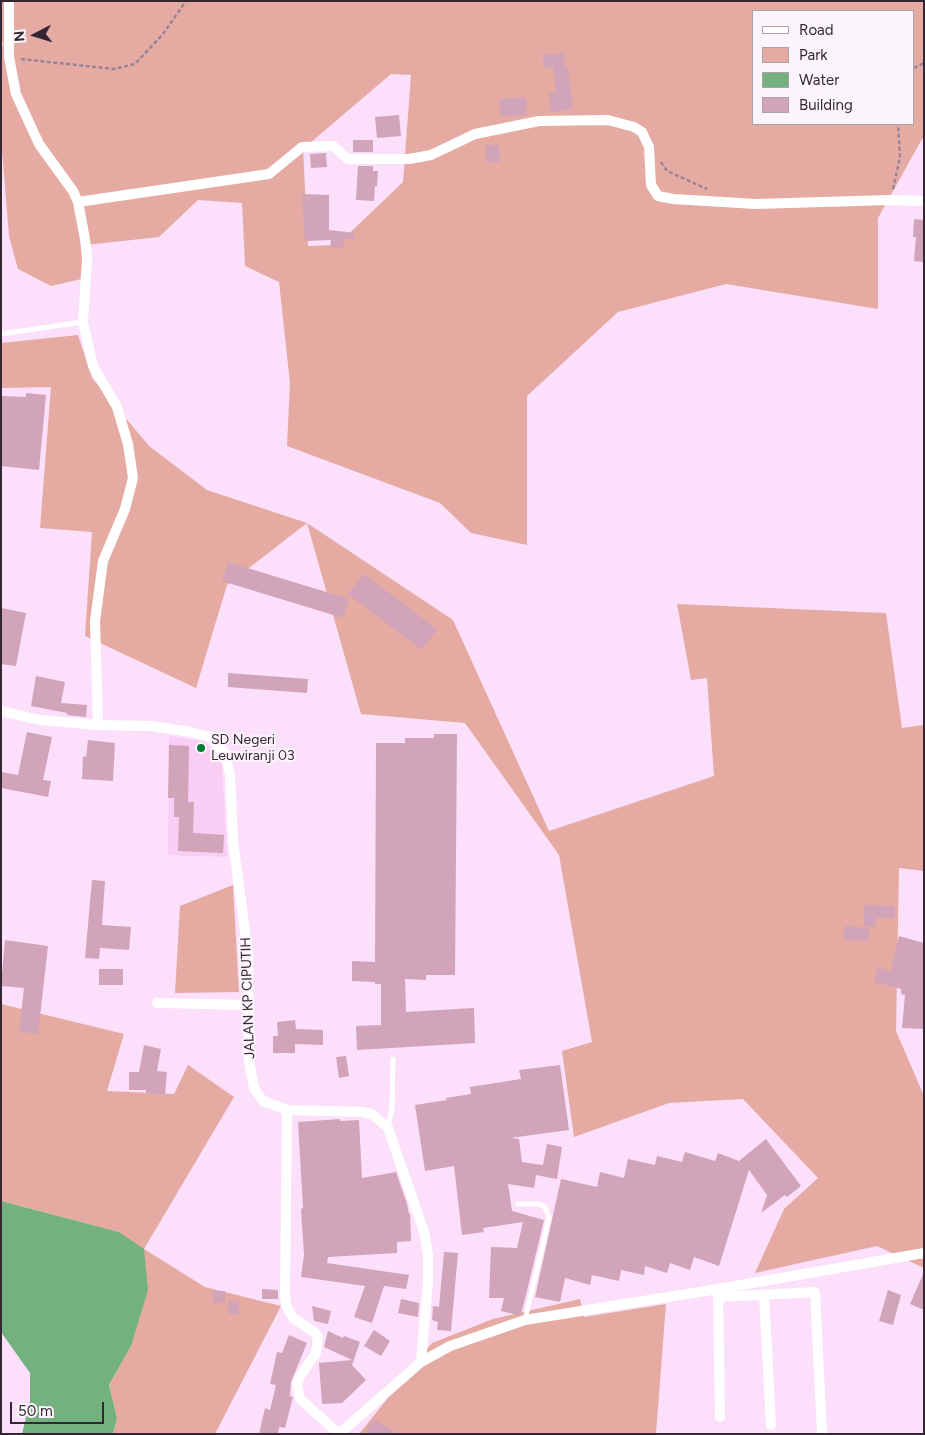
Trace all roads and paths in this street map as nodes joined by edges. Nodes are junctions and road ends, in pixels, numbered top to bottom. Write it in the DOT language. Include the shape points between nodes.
graph roads {
  1 [pos="9,1"];
  2 [pos="186,1"];
  3 [pos="9,58"];
  4 [pos="898,125"];
  5 [pos="649,146"];
  6 [pos="714,192"];
  7 [pos="890,200"];
  8 [pos="924,201"];
  9 [pos="78,202"];
  10 [pos="83,322"];
  11 [pos="1,334"];
  12 [pos="1,711"];
  13 [pos="98,725"];
  14 [pos="157,1003"];
  15 [pos="249,1006"];
  16 [pos="393,1059"];
  17 [pos="287,1110"];
  18 [pos="388,1128"];
  19 [pos="518,1204"];
  20 [pos="924,1253"];
  21 [pos="718,1293"];
  22 [pos="764,1295"];
  23 [pos="525,1320"];
  24 [pos="421,1362"];
  25 [pos="720,1418"];
  26 [pos="771,1425"];
  27 [pos="339,1434"];
  28 [pos="822,1434"];
  1 -- 3 [label="street"];
  2 -- 3 [label="path" via="163,34 135,64 114,69"];
  3 -- 9 [label="street" via="16,94 27,119 39,144"];
  4 -- 7 [label="path" via="900,157"];
  5 -- 6 [label="path" via="668,170"];
  5 -- 7 [label="street" via="651,185 658,196 756,204"];
  5 -- 9 [label="street" via="642,132 608,120 540,121 475,134 431,155 409,160 348,159 333,146 302,147 269,174"];
  7 -- 8 [label="street"];
  9 -- 10 [label="street" via="87,258"];
  10 -- 11 [label="lane"];
  10 -- 13 [label="street" via="92,366 117,408 128,444 132,478 125,509 103,561 94,622"];
  12 -- 13 [label="street, JALAN KP CIPUTIH" via="40,720"];
  13 -- 15 [label="street, JALAN KP CIPUTIH" via="151,726 191,732 209,738 225,753 248,953"];
  14 -- 15 [label="street"];
  15 -- 17 [label="street, JALAN KP CIPUTIH" via="249,1061 254,1088 263,1101"];
  16 -- 18 [label="lane" via="392,1108"];
  17 -- 18 [label="street, JALAN KP CIPUTIH" via="362,1112 372,1114"];
  17 -- 27 [label="street" via="286,1306 293,1318 318,1337 316,1353 297,1384 300,1399"];
  18 -- 24 [label="street" via="424,1232 428,1254"];
  19 -- 23 [label="lane" via="539,1204 545,1207 549,1218"];
  20 -- 21 [label="street"];
  21 -- 22 [label="street"];
  21 -- 23 [label="street"];
  21 -- 25 [label="street"];
  22 -- 26 [label="street"];
  22 -- 28 [label="street" via="815,1292"];
  23 -- 24 [label="street" via="450,1346"];
  24 -- 27 [label="street"];
}
